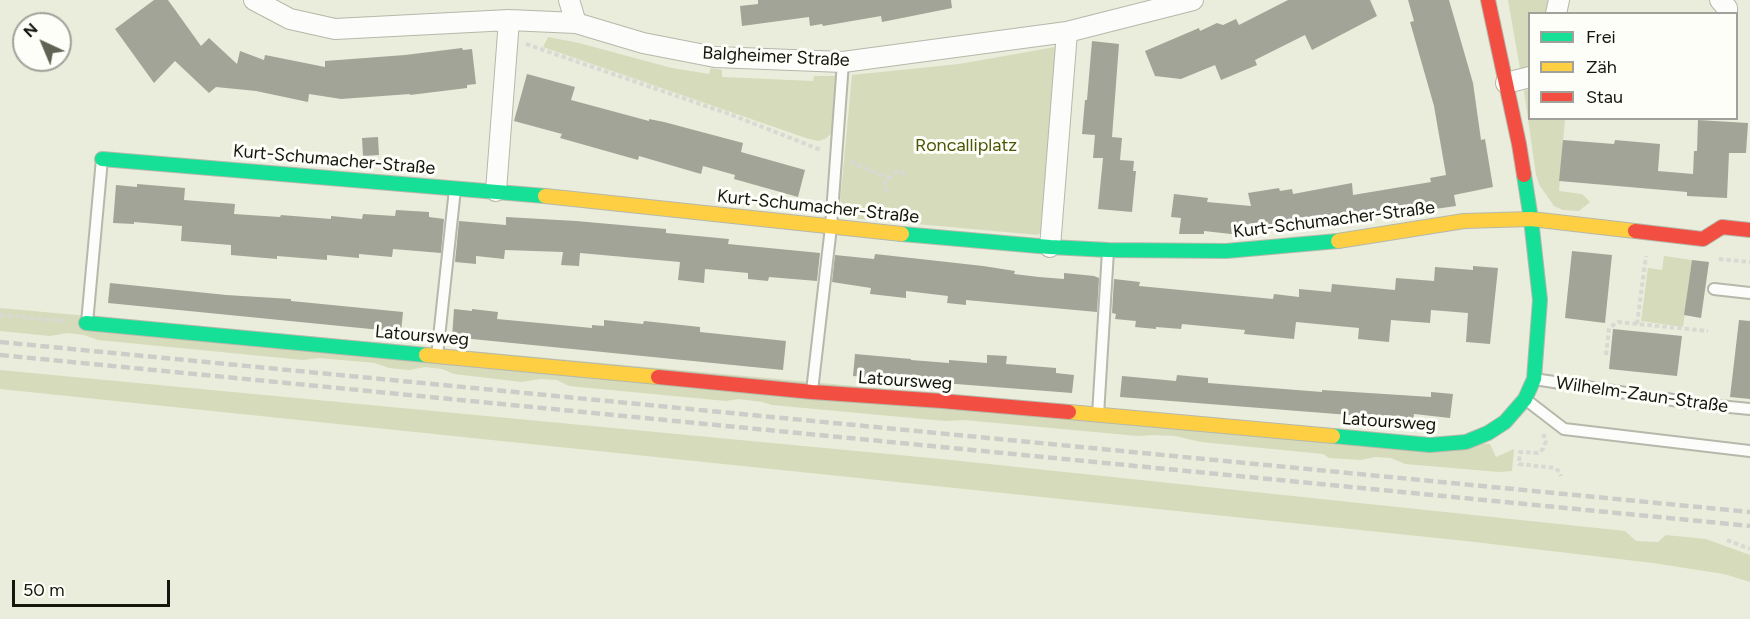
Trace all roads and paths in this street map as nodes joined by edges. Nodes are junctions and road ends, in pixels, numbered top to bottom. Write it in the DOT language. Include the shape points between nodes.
graph roads {
  1 [pos="254,0"];
  2 [pos="569,0"];
  3 [pos="1193,0"];
  4 [pos="1488,0"];
  5 [pos="509,20"];
  6 [pos="576,23"];
  7 [pos="1067,32"];
  8 [pos="843,62"];
  9 [pos="1528,78"];
  10 [pos="1506,83"];
  11 [pos="837,156"];
  12 [pos="102,159"];
  13 [pos="908,175"];
  14 [pos="889,178"];
  15 [pos="455,188"];
  16 [pos="496,191"];
  17 [pos="887,192"];
  18 [pos="1531,219"];
  19 [pos="831,227"];
  20 [pos="1750,230"];
  21 [pos="1649,233"];
  22 [pos="1050,247"];
  23 [pos="1108,250"];
  24 [pos="1714,288"];
  25 [pos="1750,293"];
  26 [pos="0,315"];
  27 [pos="87,323"];
  28 [pos="1637,324"];
  29 [pos="1708,331"];
  30 [pos="1606,355"];
  31 [pos="437,356"];
  32 [pos="1534,379"];
  33 [pos="812,392"];
  34 [pos="1525,399"];
  35 [pos="1750,409"];
  36 [pos="1098,415"];
  37 [pos="1552,419"];
  38 [pos="1750,451"];
  39 [pos="1561,476"];
  40 [pos="1727,540"];
  41 [pos="1750,549"];
  1 -- 5 [label="street, Balgheimer Straße" via="290,19 335,29"];
  2 -- 6 [label="street"];
  3 -- 7 [label="street, Balgheimer Straße"];
  4 -- 10 [label="street"];
  5 -- 6 [label="street, Balgheimer Straße"];
  5 -- 11 [label="path" via="520,42"];
  5 -- 16 [label="street"];
  6 -- 8 [label="street, Balgheimer Straße" via="643,43 715,57"];
  7 -- 8 [label="street, Balgheimer Straße"];
  7 -- 22 [label="street"];
  8 -- 11 [label="lane"];
  9 -- 10 [label="street"];
  10 -- 18 [label="street"];
  11 -- 14 [label="path"];
  11 -- 19 [label="lane"];
  12 -- 15 [label="street, Kurt-Schumacher-Straße"];
  12 -- 27 [label="lane"];
  13 -- 14 [label="path" via="897,172"];
  14 -- 17 [label="path" via="885,181"];
  15 -- 16 [label="street, Kurt-Schumacher-Straße"];
  15 -- 31 [label="lane"];
  16 -- 19 [label="street, Kurt-Schumacher-Straße"];
  18 -- 21 [label="street"];
  18 -- 23 [label="street, Kurt-Schumacher-Straße" via="1464,221 1330,242 1226,251"];
  18 -- 32 [label="street, Latoursweg" via="1540,300"];
  19 -- 22 [label="street, Kurt-Schumacher-Straße"];
  19 -- 33 [label="lane"];
  20 -- 21 [label="street" via="1722,226 1703,239"];
  21 -- 28 [label="path"];
  22 -- 23 [label="street, Kurt-Schumacher-Straße"];
  23 -- 36 [label="lane"];
  24 -- 25 [label="lane"];
  26 -- 27 [label="path"];
  27 -- 31 [label="street, Latoursweg"];
  28 -- 29 [label="path"];
  28 -- 30 [label="path" via="1618,322 1609,328"];
  31 -- 33 [label="street, Latoursweg"];
  32 -- 34 [label="street, Latoursweg"];
  32 -- 35 [label="lane, Wilhelm-Zaun-Straße"];
  33 -- 36 [label="street, Latoursweg"];
  34 -- 36 [label="street, Latoursweg" via="1505,422 1488,433 1466,442 1430,445"];
  34 -- 37 [label="lane"];
  37 -- 38 [label="lane" via="1564,429"];
  37 -- 39 [label="path" via="1542,433 1545,447 1538,453 1520,452 1520,464 1555,468"];
  40 -- 41 [label="path"];
}
